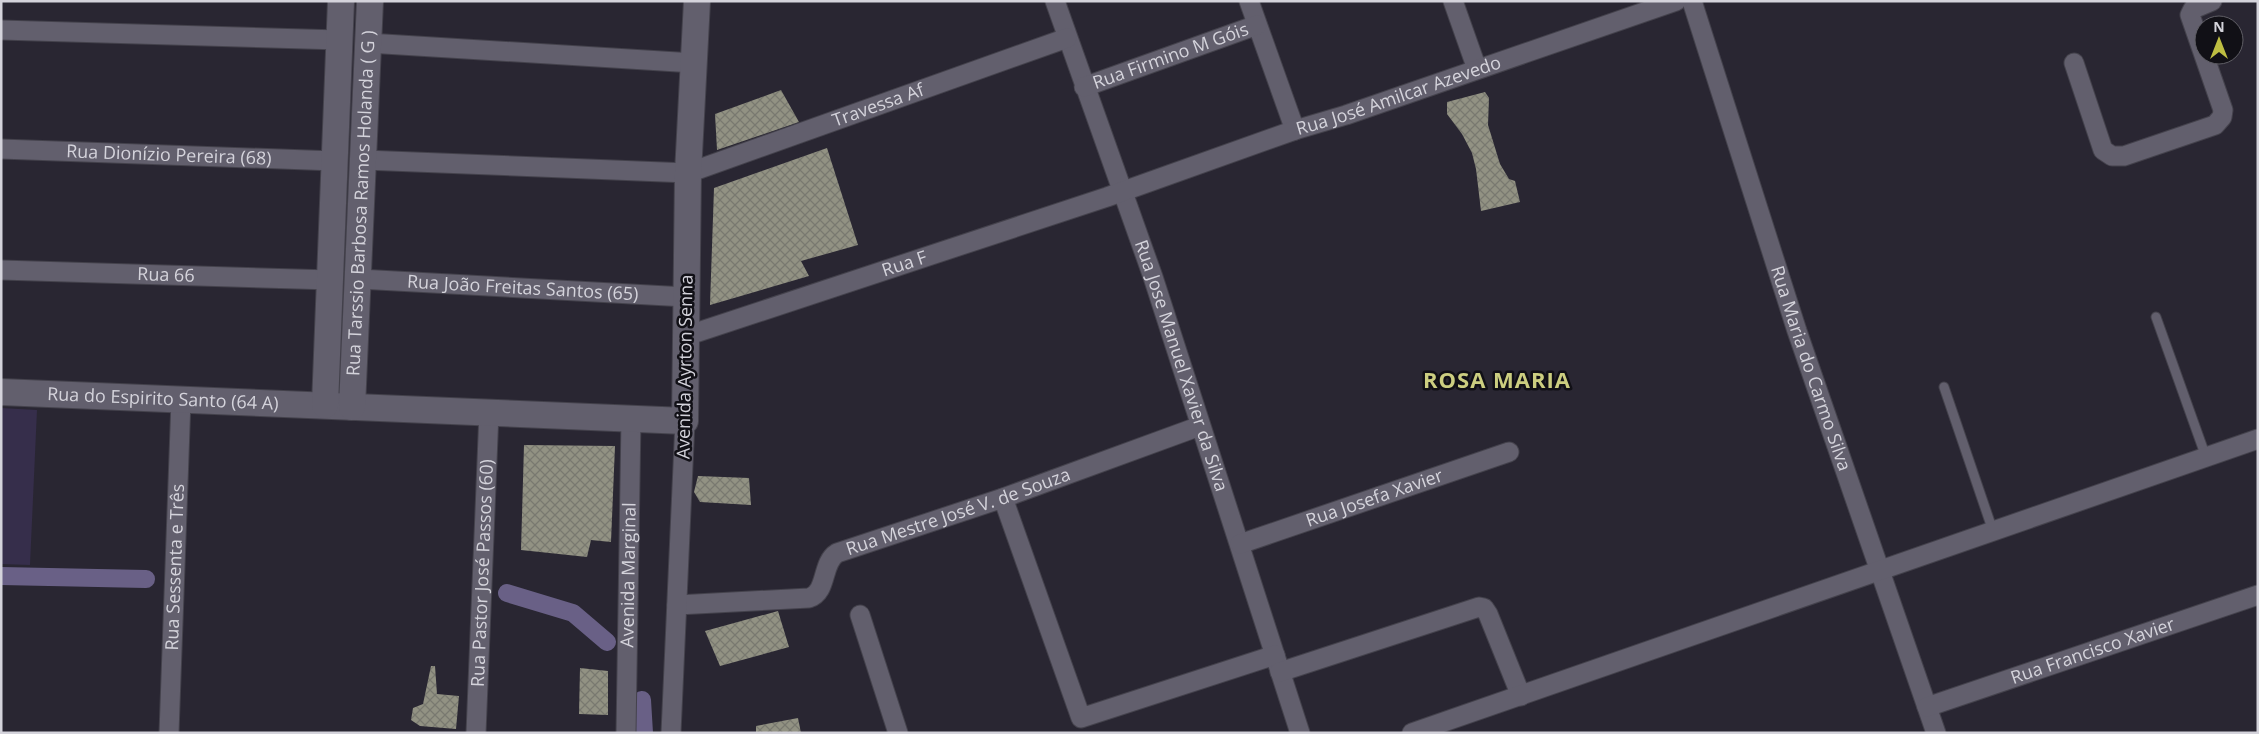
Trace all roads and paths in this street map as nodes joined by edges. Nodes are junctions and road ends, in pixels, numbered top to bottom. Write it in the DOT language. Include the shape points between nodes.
graph roads {
  1 [pos="340,1"];
  2 [pos="370,1"];
  3 [pos="697,1"];
  4 [pos="1055,1"];
  5 [pos="1249,1"];
  6 [pos="1453,1"];
  7 [pos="1676,1"];
  8 [pos="1692,1"];
  9 [pos="2212,1"];
  10 [pos="1257,25"];
  11 [pos="1,30"];
  12 [pos="1067,38"];
  13 [pos="339,40"];
  14 [pos="368,42"];
  15 [pos="694,62"];
  16 [pos="2074,62"];
  17 [pos="1477,68"];
  18 [pos="1084,87"];
  19 [pos="1295,130"];
  20 [pos="1,149"];
  21 [pos="364,160"];
  22 [pos="335,161"];
  23 [pos="688,173"];
  24 [pos="1123,192"];
  25 [pos="1,270"];
  26 [pos="359,279"];
  27 [pos="331,280"];
  28 [pos="686,297"];
  29 [pos="2156,317"];
  30 [pos="686,336"];
  31 [pos="1944,387"];
  32 [pos="1,392"];
  33 [pos="181,400"];
  34 [pos="325,405"];
  35 [pos="352,407"];
  36 [pos="489,412"];
  37 [pos="631,419"];
  38 [pos="685,421"];
  39 [pos="1200,426"];
  40 [pos="2258,439"];
  41 [pos="1509,452"];
  42 [pos="2206,457"];
  43 [pos="1003,498"];
  44 [pos="1993,531"];
  45 [pos="1240,544"];
  46 [pos="1880,569"];
  47 [pos="2258,595"];
  48 [pos="677,606"];
  49 [pos="860,615"];
  50 [pos="1277,663"];
  51 [pos="1521,696"];
  52 [pos="1927,707"];
  53 [pos="169,733"];
  54 [pos="476,733"];
  55 [pos="626,733"];
  56 [pos="671,733"];
  57 [pos="898,733"];
  58 [pos="1300,733"];
  59 [pos="1412,733"];
  60 [pos="1936,733"];
  1 -- 13 [label="street, Rua Tarssio Barbosa Ramos Holanda ( G )"];
  2 -- 14 [label="street, Rua Tarssio Barbosa Ramos Holanda ( G )"];
  3 -- 15 [label="street, Avenida Ayrton Senna"];
  4 -- 12 [label="street, Rua Jose Manuel Xavier da Silva"];
  5 -- 10 [label="street"];
  6 -- 17 [label="street"];
  7 -- 17 [label="street, Rua José Amilcar Azevedo"];
  8 -- 46 [label="street, Rua Maria do Carmo Silva" via="1797,331"];
  9 -- 16 [label="street" via="2193,9 2190,15 2222,107 2222,117 2215,125 2124,156 2108,154 2103,150"];
  10 -- 18 [label="street, Rua Firmino M Góis"];
  10 -- 19 [label="street"];
  11 -- 13 [label="street"];
  12 -- 18 [label="street, Rua Jose Manuel Xavier da Silva"];
  12 -- 23 [label="street, Travessa Af"];
  13 -- 22 [label="street, Rua Tarssio Barbosa Ramos Holanda ( G )"];
  14 -- 15 [label="street"];
  14 -- 21 [label="street, Rua Tarssio Barbosa Ramos Holanda ( G )"];
  15 -- 23 [label="street, Avenida Ayrton Senna"];
  17 -- 19 [label="street, Rua José Amilcar Azevedo"];
  18 -- 24 [label="street, Rua Jose Manuel Xavier da Silva"];
  19 -- 24 [label="street, Rua José Amilcar Azevedo"];
  20 -- 22 [label="street, Rua Dionízio Pereira (68)"];
  21 -- 23 [label="street"];
  21 -- 26 [label="street, Rua Tarssio Barbosa Ramos Holanda ( G )"];
  22 -- 27 [label="street, Rua Tarssio Barbosa Ramos Holanda ( G )"];
  23 -- 28 [label="street, Avenida Ayrton Senna"];
  24 -- 30 [label="street, Rua F"];
  24 -- 39 [label="street, Rua Jose Manuel Xavier da Silva"];
  25 -- 27 [label="street, Rua 66"];
  26 -- 28 [label="street, Rua João Freitas Santos (65)"];
  26 -- 35 [label="street, Rua Tarssio Barbosa Ramos Holanda ( G )"];
  27 -- 34 [label="street, Rua Tarssio Barbosa Ramos Holanda ( G )"];
  28 -- 30 [label="street, Avenida Ayrton Senna"];
  29 -- 42 [label="lane"];
  30 -- 38 [label="street, Avenida Ayrton Senna"];
  31 -- 44 [label="lane"];
  32 -- 33 [label="street, Rua do Espirito Santo (64 A)"];
  33 -- 34 [label="street, Rua do Espirito Santo (64 A)"];
  33 -- 53 [label="street, Rua Sessenta e Três"];
  34 -- 35 [label="street, Rua do Espirito Santo (64 A)"];
  35 -- 36 [label="street, Rua do Espirito Santo (64 A)"];
  36 -- 37 [label="street, Rua do Espirito Santo (64 A)"];
  36 -- 54 [label="street, Rua Pastor José Passos (60)"];
  37 -- 38 [label="street, Rua do Espirito Santo (64 A)"];
  37 -- 55 [label="street, Avenida Marginal"];
  38 -- 48 [label="street, Avenida Ayrton Senna"];
  39 -- 43 [label="street, Rua Mestre José V. de Souza"];
  39 -- 45 [label="street, Rua Jose Manuel Xavier da Silva"];
  40 -- 42 [label="street"];
  41 -- 45 [label="street, Rua Josefa Xavier"];
  42 -- 44 [label="street"];
  43 -- 48 [label="street, Rua Mestre José V. de Souza" via="837,553 831,559 818,592 810,598"];
  43 -- 50 [label="street" via="1080,718"];
  44 -- 46 [label="street"];
  45 -- 50 [label="street, Rua Jose Manuel Xavier da Silva"];
  46 -- 51 [label="street"];
  46 -- 52 [label="street, Rua Maria do Carmo Silva"];
  47 -- 52 [label="street, Rua Francisco Xavier"];
  48 -- 56 [label="street, Avenida Ayrton Senna"];
  49 -- 57 [label="street"];
  50 -- 51 [label="street" via="1479,607 1488,614"];
  50 -- 58 [label="street, Rua Jose Manuel Xavier da Silva"];
  51 -- 59 [label="street"];
  52 -- 60 [label="street, Rua Maria do Carmo Silva"];
}
